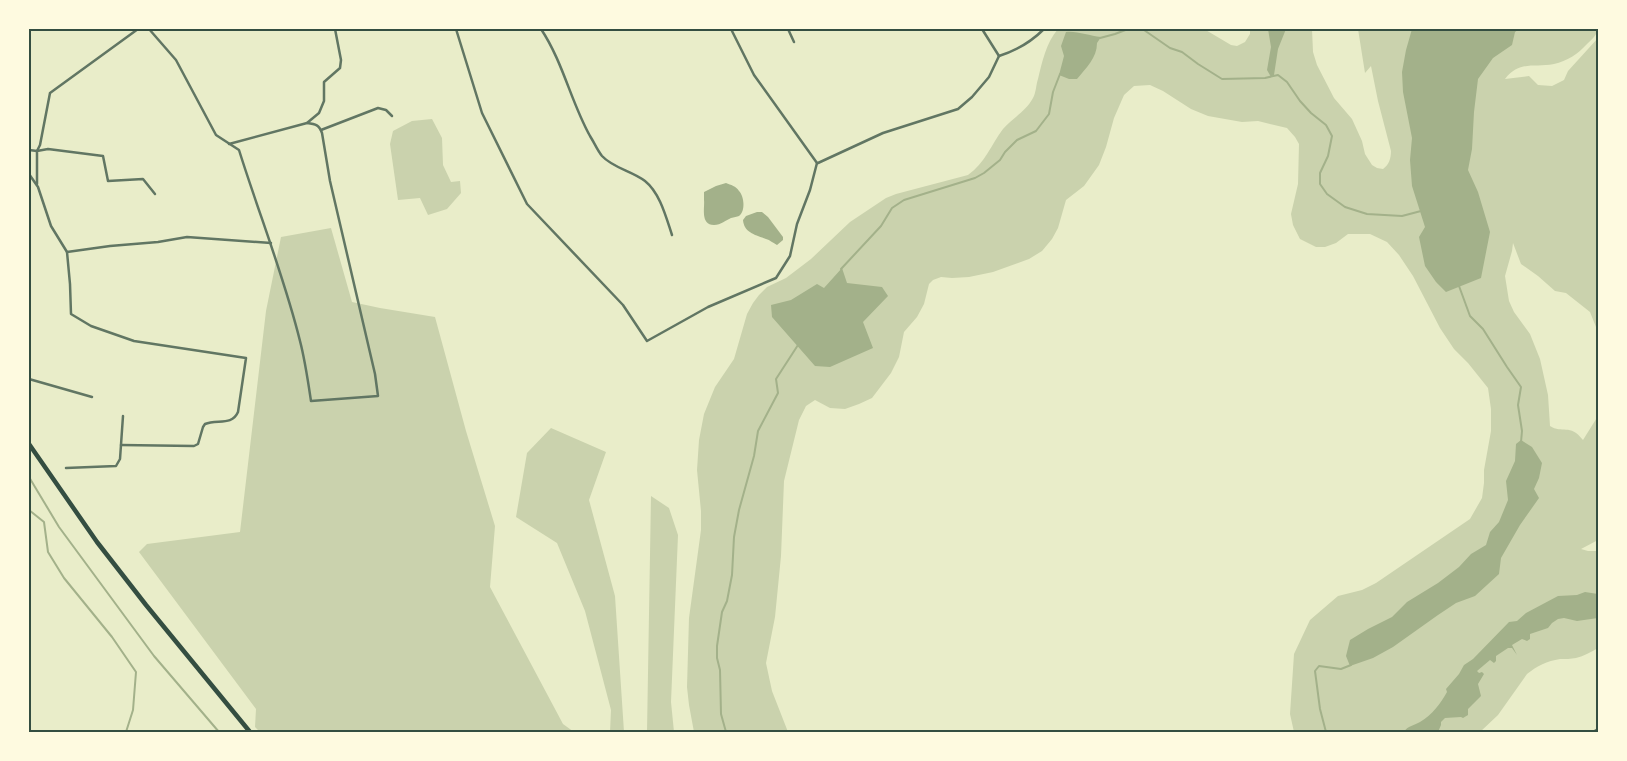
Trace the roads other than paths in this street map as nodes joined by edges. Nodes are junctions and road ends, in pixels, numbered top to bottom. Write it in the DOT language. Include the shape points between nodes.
graph roads {
  1 [pos="138,29"];
  2 [pos="148,29"];
  3 [pos="335,29"];
  4 [pos="456,29"];
  5 [pos="541,29"];
  6 [pos="730,29"];
  7 [pos="788,29"];
  8 [pos="982,29"];
  9 [pos="1044,29"];
  10 [pos="794,42"];
  11 [pos="999,56"];
  12 [pos="392,116"];
  13 [pos="308,123"];
  14 [pos="321,130"];
  15 [pos="229,144"];
  16 [pos="29,150"];
  17 [pos="37,151"];
  18 [pos="817,163"];
  19 [pos="29,174"];
  20 [pos="37,186"];
  21 [pos="155,194"];
  22 [pos="672,235"];
  23 [pos="271,243"];
  24 [pos="67,252"];
  25 [pos="29,379"];
  26 [pos="92,396"];
  27 [pos="123,416"];
  28 [pos="29,444"];
  29 [pos="121,445"];
  30 [pos="66,468"];
  31 [pos="1598,729"];
  32 [pos="250,732"];
  33 [pos="1593,732"];
  1 -- 17 [label="street" via="50,94"];
  2 -- 15 [label="street" via="176,60 216,135"];
  3 -- 13 [label="street" via="340,68 324,82 324,100 319,113"];
  4 -- 18 [label="street" via="482,113 527,204 623,305 647,341 708,307 776,278 790,256"];
  5 -- 22 [label="street" via="551,44 582,121 602,156 644,181 654,191"];
  6 -- 18 [label="street" via="754,75"];
  7 -- 10 [label="street"];
  8 -- 11 [label="street"];
  9 -- 11 [label="street" via="1025,44"];
  11 -- 18 [label="street" via="990,77 958,109 883,133"];
  12 -- 14 [label="street" via="378,108"];
  13 -- 14 [label="street" via="316,124"];
  13 -- 15 [label="street"];
  14 -- 23 [label="street" via="378,396 311,401 300,342"];
  15 -- 23 [label="street" via="239,150"];
  16 -- 17 [label="street"];
  17 -- 20 [label="street"];
  17 -- 21 [label="street" via="48,149 104,156 108,181 143,179"];
  19 -- 20 [label="street"];
  20 -- 24 [label="street" via="50,226"];
  23 -- 24 [label="street" via="187,237"];
  24 -- 29 [label="street" via="71,314 84,322 134,341 246,358 236,417 206,424 198,444"];
  25 -- 26 [label="street"];
  27 -- 29 [label="street"];
  28 -- 32 [label="highway" via="128,582"];
  29 -- 30 [label="street" via="116,466"];
  31 -- 33 [label="street"];
}
